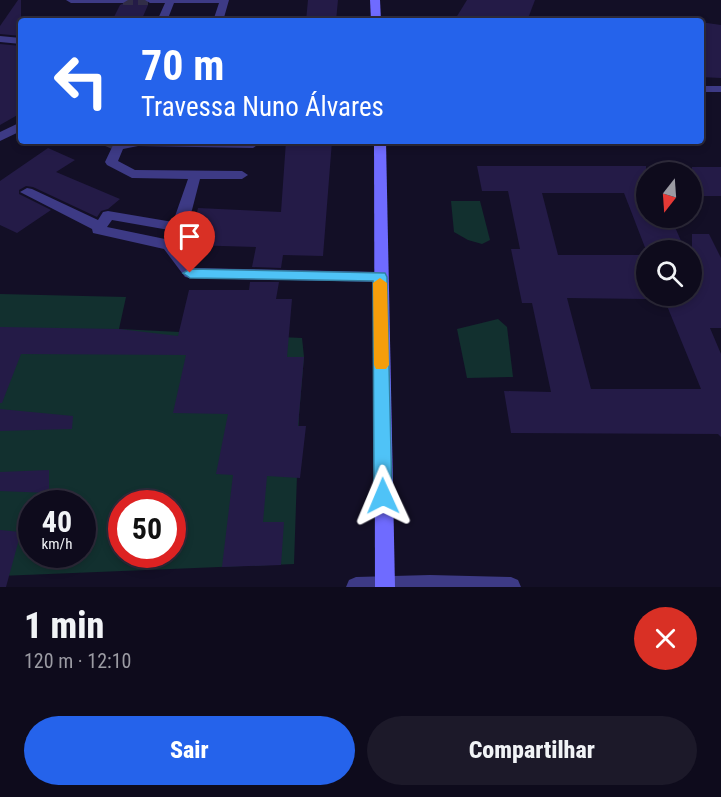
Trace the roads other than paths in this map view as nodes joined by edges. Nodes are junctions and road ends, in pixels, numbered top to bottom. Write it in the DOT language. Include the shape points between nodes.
graph roads {
  1 [pos="70,0"];
  2 [pos="92,0"];
  3 [pos="123,0"];
  4 [pos="150,0"];
  5 [pos="157,0"];
  6 [pos="223,0"];
  7 [pos="375,0"];
  8 [pos="170,1"];
  9 [pos="163,18"];
  10 [pos="219,18"];
  11 [pos="376,18"];
  12 [pos="0,39"];
  13 [pos="18,41"];
  14 [pos="704,89"];
  15 [pos="721,89"];
  16 [pos="18,128"];
  17 [pos="0,137"];
  18 [pos="128,144"];
  19 [pos="380,144"];
  20 [pos="195,175"];
  21 [pos="242,175"];
  22 [pos="27,192"];
  23 [pos="100,226"];
  24 [pos="176,227"];
  25 [pos="169,245"];
  26 [pos="380,277"];
  27 [pos="385,586"];
  28 [pos="356,587"];
  29 [pos="511,587"];
  1 -- 2 [label="street"];
  2 -- 3 [label="street"];
  4 -- 5 [label="street"];
  5 -- 8 [label="street"];
  6 -- 8 [label="street"];
  6 -- 10 [label="street"];
  7 -- 11 [label="main road"];
  8 -- 9 [label="street"];
  12 -- 13 [label="street"];
  14 -- 15 [label="street"];
  16 -- 17 [label="street"];
  18 -- 20 [label="street" via="118,146 111,162 132,174"];
  19 -- 26 [label="main road"];
  20 -- 21 [label="street"];
  20 -- 24 [label="street"];
  22 -- 23 [label="street"];
  23 -- 24 [label="street" via="108,215"];
  23 -- 25 [label="street" via="98,230"];
  24 -- 25 [label="street"];
  25 -- 26 [label="street" via="190,273"];
  26 -- 27 [label="main road"];
  27 -- 28 [label="street"];
  27 -- 29 [label="street"];
}
